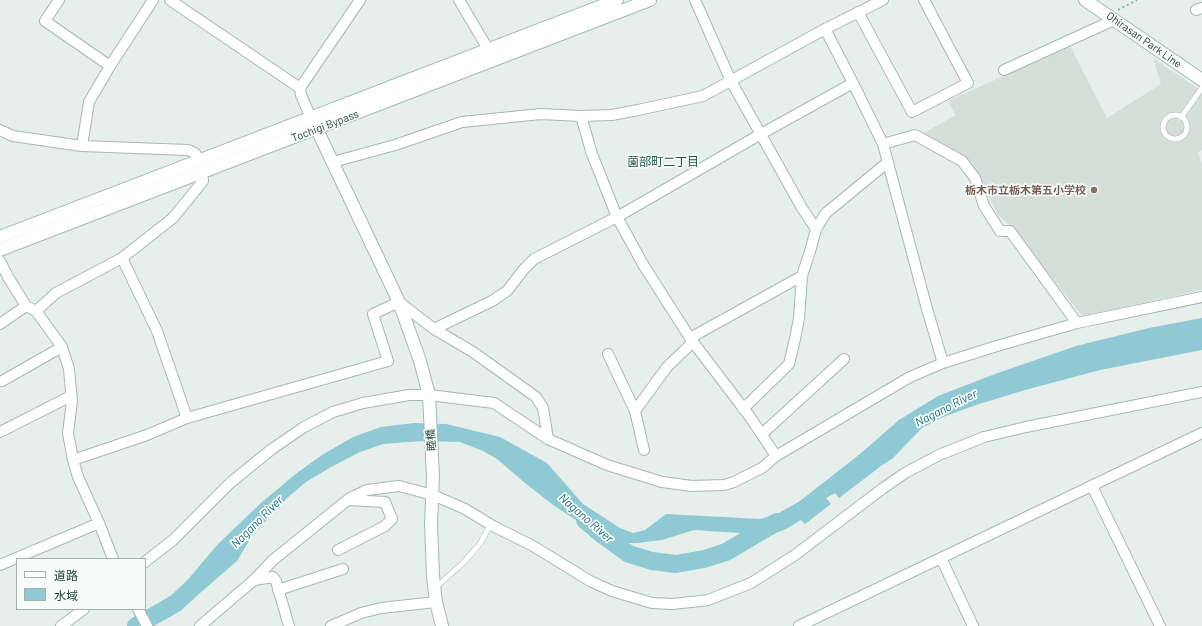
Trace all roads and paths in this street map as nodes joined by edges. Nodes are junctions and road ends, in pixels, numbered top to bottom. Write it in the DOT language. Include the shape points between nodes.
graph roads {
  1 [pos="59,0"];
  2 [pos="153,0"];
  3 [pos="170,0"];
  4 [pos="360,0"];
  5 [pos="459,0"];
  6 [pos="617,0"];
  7 [pos="650,0"];
  8 [pos="695,0"];
  9 [pos="883,0"];
  10 [pos="924,0"];
  11 [pos="1086,0"];
  12 [pos="1137,0"];
  13 [pos="858,12"];
  14 [pos="1111,18"];
  15 [pos="825,29"];
  16 [pos="488,49"];
  17 [pos="110,66"];
  18 [pos="1004,70"];
  19 [pos="1202,80"];
  20 [pos="731,81"];
  21 [pos="853,83"];
  22 [pos="300,88"];
  23 [pos="1202,88"];
  24 [pos="581,116"];
  25 [pos="1182,116"];
  26 [pos="312,118"];
  27 [pos="317,129"];
  28 [pos="0,130"];
  29 [pos="761,134"];
  30 [pos="883,144"];
  31 [pos="82,146"];
  32 [pos="333,162"];
  33 [pos="888,162"];
  34 [pos="201,166"];
  35 [pos="617,217"];
  36 [pos="816,229"];
  37 [pos="0,237"];
  38 [pos="0,250"];
  39 [pos="122,258"];
  40 [pos="0,261"];
  41 [pos="802,276"];
  42 [pos="1202,297"];
  43 [pos="399,302"];
  44 [pos="26,306"];
  45 [pos="36,311"];
  46 [pos="1077,323"];
  47 [pos="0,324"];
  48 [pos="434,329"];
  49 [pos="692,340"];
  50 [pos="62,347"];
  51 [pos="608,354"];
  52 [pos="844,359"];
  53 [pos="943,363"];
  54 [pos="2,381"];
  55 [pos="1202,392"];
  56 [pos="71,396"];
  57 [pos="429,400"];
  58 [pos="743,409"];
  59 [pos="635,411"];
  60 [pos="187,418"];
  61 [pos="0,432"];
  62 [pos="1202,433"];
  63 [pos="762,434"];
  64 [pos="548,439"];
  65 [pos="644,450"];
  66 [pos="776,456"];
  67 [pos="73,460"];
  68 [pos="1092,486"];
  69 [pos="433,495"];
  70 [pos="348,500"];
  71 [pos="99,524"];
  72 [pos="490,524"];
  73 [pos="338,550"];
  74 [pos="16,558"];
  75 [pos="17,558"];
  76 [pos="113,558"];
  77 [pos="941,558"];
  78 [pos="146,561"];
  79 [pos="0,565"];
  80 [pos="343,569"];
  81 [pos="254,580"];
  82 [pos="434,589"];
  83 [pos="278,590"];
  84 [pos="436,602"];
  85 [pos="83,610"];
  86 [pos="139,610"];
  87 [pos="335,625"];
  88 [pos="61,626"];
  89 [pos="147,626"];
  90 [pos="200,626"];
  91 [pos="289,626"];
  92 [pos="442,626"];
  93 [pos="799,626"];
  94 [pos="973,626"];
  95 [pos="1160,626"];
  1 -- 17 [label="street" via="45,21"];
  2 -- 17 [label="street"];
  3 -- 22 [label="street"];
  4 -- 22 [label="street"];
  5 -- 16 [label="street"];
  6 -- 16 [label="main road, Tochigi Bypass"];
  7 -- 27 [label="main road, Tochigi Bypass"];
  8 -- 20 [label="street"];
  9 -- 13 [label="street"];
  10 -- 13 [label="street" via="968,82 912,112"];
  11 -- 14 [label="main road, Ohirasan Park Line"];
  12 -- 14 [label="path"];
  13 -- 15 [label="street"];
  14 -- 18 [label="street"];
  14 -- 19 [label="main road, Ohirasan Park Line"];
  15 -- 20 [label="street"];
  15 -- 21 [label="street"];
  16 -- 26 [label="main road, Tochigi Bypass"];
  17 -- 31 [label="street" via="89,102"];
  20 -- 24 [label="street" via="703,96 612,115"];
  20 -- 29 [label="street"];
  21 -- 29 [label="street"];
  21 -- 30 [label="street"];
  22 -- 26 [label="street"];
  23 -- 25 [label="lane"];
  24 -- 32 [label="street" via="541,114 462,122 395,145"];
  24 -- 35 [label="street" via="592,154"];
  25 -- 25 [label="lane" via="1187,123 1187,132 1181,138 1173,139 1165,135 1162,127 1166,118 1173,114"];
  26 -- 27 [label="main road, 睦橋"];
  26 -- 34 [label="main road, Tochigi Bypass"];
  27 -- 32 [label="main road, 睦橋"];
  27 -- 34 [label="main road, Tochigi Bypass"];
  28 -- 31 [label="street" via="13,136"];
  29 -- 35 [label="street"];
  29 -- 36 [label="street"];
  30 -- 33 [label="street"];
  30 -- 46 [label="street" via="915,135 962,161 975,178 984,206 1000,231 1010,231"];
  31 -- 34 [label="street" via="188,150 194,153"];
  32 -- 43 [label="main road, 睦橋"];
  33 -- 36 [label="street" via="826,213"];
  33 -- 53 [label="street"];
  34 -- 37 [label="main road, Tochigi Bypass"];
  34 -- 38 [label="main road, Tochigi Bypass"];
  34 -- 39 [label="street" via="203,181 173,218"];
  35 -- 48 [label="street" via="534,259 507,291"];
  35 -- 49 [label="street" via="644,266"];
  36 -- 41 [label="street"];
  39 -- 45 [label="street" via="56,293"];
  39 -- 60 [label="street" via="157,331"];
  40 -- 44 [label="street"];
  41 -- 49 [label="street"];
  41 -- 58 [label="street" via="799,318 789,364"];
  42 -- 46 [label="street"];
  43 -- 48 [label="street"];
  43 -- 57 [label="main road, 睦橋" via="420,361"];
  43 -- 60 [label="street" via="373,314 388,361"];
  44 -- 45 [label="street"];
  44 -- 47 [label="street"];
  45 -- 50 [label="street"];
  46 -- 53 [label="street"];
  48 -- 64 [label="street" via="473,352 536,397 543,408"];
  49 -- 58 [label="street"];
  49 -- 59 [label="street" via="667,367"];
  50 -- 54 [label="street"];
  50 -- 56 [label="street" via="69,369"];
  51 -- 59 [label="street"];
  52 -- 63 [label="street"];
  53 -- 66 [label="street" via="910,377"];
  55 -- 72 [label="street" via="984,437 939,455 882,489 773,570 751,583 708,600 672,604 652,602 612,591"];
  56 -- 61 [label="street"];
  56 -- 67 [label="street" via="68,433"];
  57 -- 64 [label="street" via="494,403"];
  57 -- 69 [label="main road, 睦橋"];
  57 -- 78 [label="street" via="409,395 363,403 333,412 304,427 230,483 173,540"];
  58 -- 63 [label="street"];
  59 -- 65 [label="street"];
  60 -- 67 [label="street" via="147,435"];
  62 -- 68 [label="street"];
  63 -- 66 [label="street"];
  64 -- 66 [label="street" via="628,473 662,482 692,486 724,485 734,482 762,468"];
  67 -- 71 [label="street"];
  68 -- 77 [label="street"];
  68 -- 95 [label="street"];
  69 -- 70 [label="street" via="399,486 367,490"];
  69 -- 72 [label="street" via="465,509"];
  69 -- 82 [label="main road, 睦橋" via="431,554"];
  70 -- 73 [label="street" via="385,502 392,519 386,526"];
  70 -- 81 [label="street" via="274,560"];
  71 -- 75 [label="street"];
  71 -- 76 [label="street"];
  72 -- 82 [label="lane" via="480,544"];
  74 -- 79 [label="street"];
  77 -- 93 [label="street"];
  77 -- 94 [label="street"];
  80 -- 83 [label="street"];
  81 -- 83 [label="street" via="272,577"];
  81 -- 90 [label="street"];
  82 -- 84 [label="main road, 睦橋"];
  83 -- 91 [label="street"];
  84 -- 87 [label="street" via="381,608"];
  84 -- 92 [label="main road, 睦橋"];
  85 -- 88 [label="street"];
  86 -- 89 [label="street"];
}
